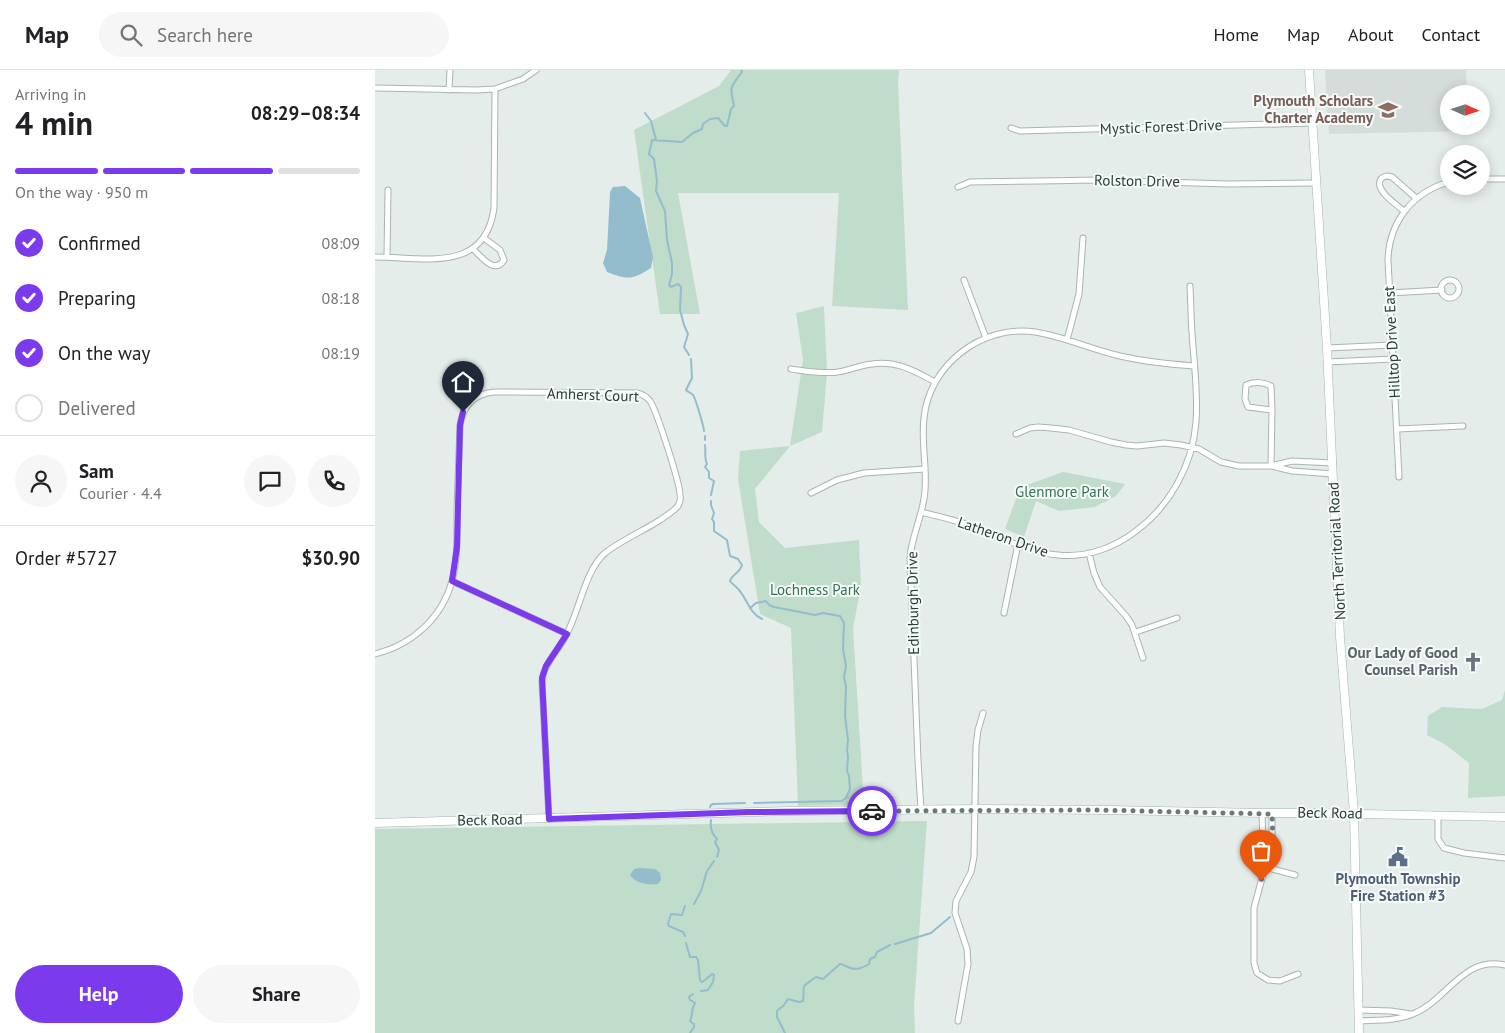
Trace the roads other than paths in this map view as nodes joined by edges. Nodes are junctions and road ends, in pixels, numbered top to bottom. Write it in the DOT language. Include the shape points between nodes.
graph roads {
  1 [pos="450,70"];
  2 [pos="536,70"];
  3 [pos="1309,70"];
  4 [pos="375,88"];
  5 [pos="495,89"];
  6 [pos="449,90"];
  7 [pos="1312,123"];
  8 [pos="1011,128"];
  9 [pos="1505,179"];
  10 [pos="1490,180"];
  11 [pos="1316,182"];
  12 [pos="1440,185"];
  13 [pos="958,187"];
  14 [pos="388,190"];
  15 [pos="1416,198"];
  16 [pos="1404,211"];
  17 [pos="484,238"];
  18 [pos="1083,238"];
  19 [pos="473,249"];
  20 [pos="375,257"];
  21 [pos="387,257"];
  22 [pos="963,280"];
  23 [pos="1190,286"];
  24 [pos="1442,290"];
  25 [pos="1390,293"];
  26 [pos="986,338"];
  27 [pos="1067,340"];
  28 [pos="1393,345"];
  29 [pos="1327,348"];
  30 [pos="1394,359"];
  31 [pos="1327,362"];
  32 [pos="1194,366"];
  33 [pos="791,369"];
  34 [pos="935,382"];
  35 [pos="1272,410"];
  36 [pos="1463,426"];
  37 [pos="1397,429"];
  38 [pos="1016,434"];
  39 [pos="1192,447"];
  40 [pos="1333,463"];
  41 [pos="1271,466"];
  42 [pos="925,469"];
  43 [pos="1333,474"];
  44 [pos="1399,477"];
  45 [pos="811,493"];
  46 [pos="921,512"];
  47 [pos="1018,544"];
  48 [pos="1089,553"];
  49 [pos="452,581"];
  50 [pos="1004,613"];
  51 [pos="1177,618"];
  52 [pos="1135,632"];
  53 [pos="567,634"];
  54 [pos="375,654"];
  55 [pos="1143,658"];
  56 [pos="983,713"];
  57 [pos="975,809"];
  58 [pos="921,810"];
  59 [pos="1354,813"];
  60 [pos="1262,814"];
  61 [pos="1272,814"];
  62 [pos="1438,815"];
  63 [pos="1505,817"];
  64 [pos="549,819"];
  65 [pos="375,823"];
  66 [pos="1267,850"];
  67 [pos="1505,858"];
  68 [pos="1265,867"];
  69 [pos="1295,875"];
  70 [pos="1505,964"];
  71 [pos="1297,974"];
  72 [pos="1359,1010"];
  73 [pos="1414,1014"];
  74 [pos="958,1021"];
  75 [pos="1359,1021"];
  76 [pos="1359,1033"];
  1 -- 6 [label="street"];
  2 -- 5 [label="street" via="523,79"];
  3 -- 7 [label="main road, North Territorial Road"];
  4 -- 6 [label="street"];
  5 -- 6 [label="street"];
  5 -- 17 [label="street" via="494,208"];
  7 -- 8 [label="street, Mystic Forest Drive" via="1020,131"];
  7 -- 11 [label="main road, North Territorial Road"];
  9 -- 10 [label="street"];
  11 -- 13 [label="street, Rolston Drive" via="1229,184 1041,180 970,182"];
  11 -- 29 [label="main road, North Territorial Road"];
  12 -- 15 [label="street, Hilltop Drive East"];
  14 -- 21 [label="street"];
  15 -- 16 [label="street, Hilltop Drive East"];
  15 -- 16 [label="street" via="1392,177 1380,180 1380,190"];
  16 -- 25 [label="street, Hilltop Drive East" via="1389,246"];
  17 -- 19 [label="street"];
  17 -- 19 [label="street" via="501,250 505,260 496,266 490,265"];
  18 -- 27 [label="street" via="1082,278"];
  19 -- 21 [label="street" via="455,258"];
  20 -- 21 [label="street"];
  22 -- 26 [label="street"];
  23 -- 32 [label="street, Latheron Drive"];
  24 -- 25 [label="street"];
  25 -- 28 [label="street, Hilltop Drive East"];
  26 -- 27 [label="street, Edinburgh Drive" via="1023,331"];
  26 -- 34 [label="street, Edinburgh Drive" via="956,356"];
  27 -- 32 [label="street, Edinburgh Drive" via="1125,357"];
  28 -- 29 [label="street"];
  28 -- 30 [label="street, Hilltop Drive East"];
  29 -- 31 [label="main road, North Territorial Road"];
  30 -- 31 [label="street"];
  30 -- 37 [label="street, Hilltop Drive East"];
  31 -- 40 [label="main road, North Territorial Road"];
  32 -- 39 [label="street, Latheron Drive" via="1196,414"];
  33 -- 34 [label="street" via="825,373 887,363 908,368"];
  34 -- 42 [label="street, Edinburgh Drive" via="924,418"];
  35 -- 35 [label="street" via="1271,386 1264,383 1246,386 1248,406"];
  35 -- 41 [label="street"];
  36 -- 37 [label="street"];
  37 -- 44 [label="street, Hilltop Drive East"];
  38 -- 39 [label="street" via="1038,427 1063,429 1126,445 1164,443"];
  39 -- 41 [label="street" via="1228,464"];
  39 -- 48 [label="street, Latheron Drive" via="1178,482 1155,514 1125,539"];
  40 -- 41 [label="street" via="1292,461"];
  40 -- 43 [label="main road, North Territorial Road"];
  41 -- 43 [label="street" via="1292,472"];
  42 -- 45 [label="street" via="864,473 837,480"];
  42 -- 46 [label="street, Edinburgh Drive"];
  43 -- 59 [label="main road, North Territorial Road"];
  46 -- 47 [label="street, Latheron Drive" via="966,524"];
  46 -- 58 [label="street, Edinburgh Drive" via="910,557"];
  47 -- 48 [label="street, Latheron Drive" via="1056,555"];
  47 -- 50 [label="street"];
  48 -- 52 [label="street" via="1100,587 1126,616"];
  49 -- 53 [label="street"];
  49 -- 53 [label="street, Amherst Court" via="457,547 460,425 470,401 494,392 642,394 654,408 680,501 663,518 599,559 591,571"];
  49 -- 54 [label="street, Amherst Court" via="440,608 428,624 405,643"];
  51 -- 52 [label="street"];
  52 -- 55 [label="street"];
  53 -- 64 [label="street, Amherst Court" via="542,678"];
  56 -- 57 [label="street" via="978,730"];
  57 -- 58 [label="main road, Beck Road"];
  57 -- 60 [label="main road, Beck Road"];
  57 -- 74 [label="street" via="971,872 956,901 955,913 969,964"];
  58 -- 64 [label="main road, Beck Road"];
  59 -- 61 [label="main road, Beck Road"];
  59 -- 62 [label="main road, Beck Road"];
  59 -- 72 [label="main road, North Territorial Road"];
  60 -- 61 [label="main road, Beck Road"];
  60 -- 66 [label="street" via="1263,844"];
  61 -- 66 [label="street" via="1273,842"];
  62 -- 63 [label="main road, Beck Road"];
  62 -- 67 [label="street" via="1438,839 1444,848"];
  64 -- 65 [label="main road, Beck Road"];
  66 -- 68 [label="street"];
  68 -- 69 [label="street"];
  68 -- 71 [label="street" via="1254,908 1254,966 1260,976 1268,980 1280,981"];
  70 -- 73 [label="street" via="1492,962 1478,966"];
  72 -- 73 [label="street"];
  72 -- 75 [label="main road, North Territorial Road"];
  73 -- 75 [label="street" via="1395,1020"];
  75 -- 76 [label="main road, North Territorial Road"];
}
